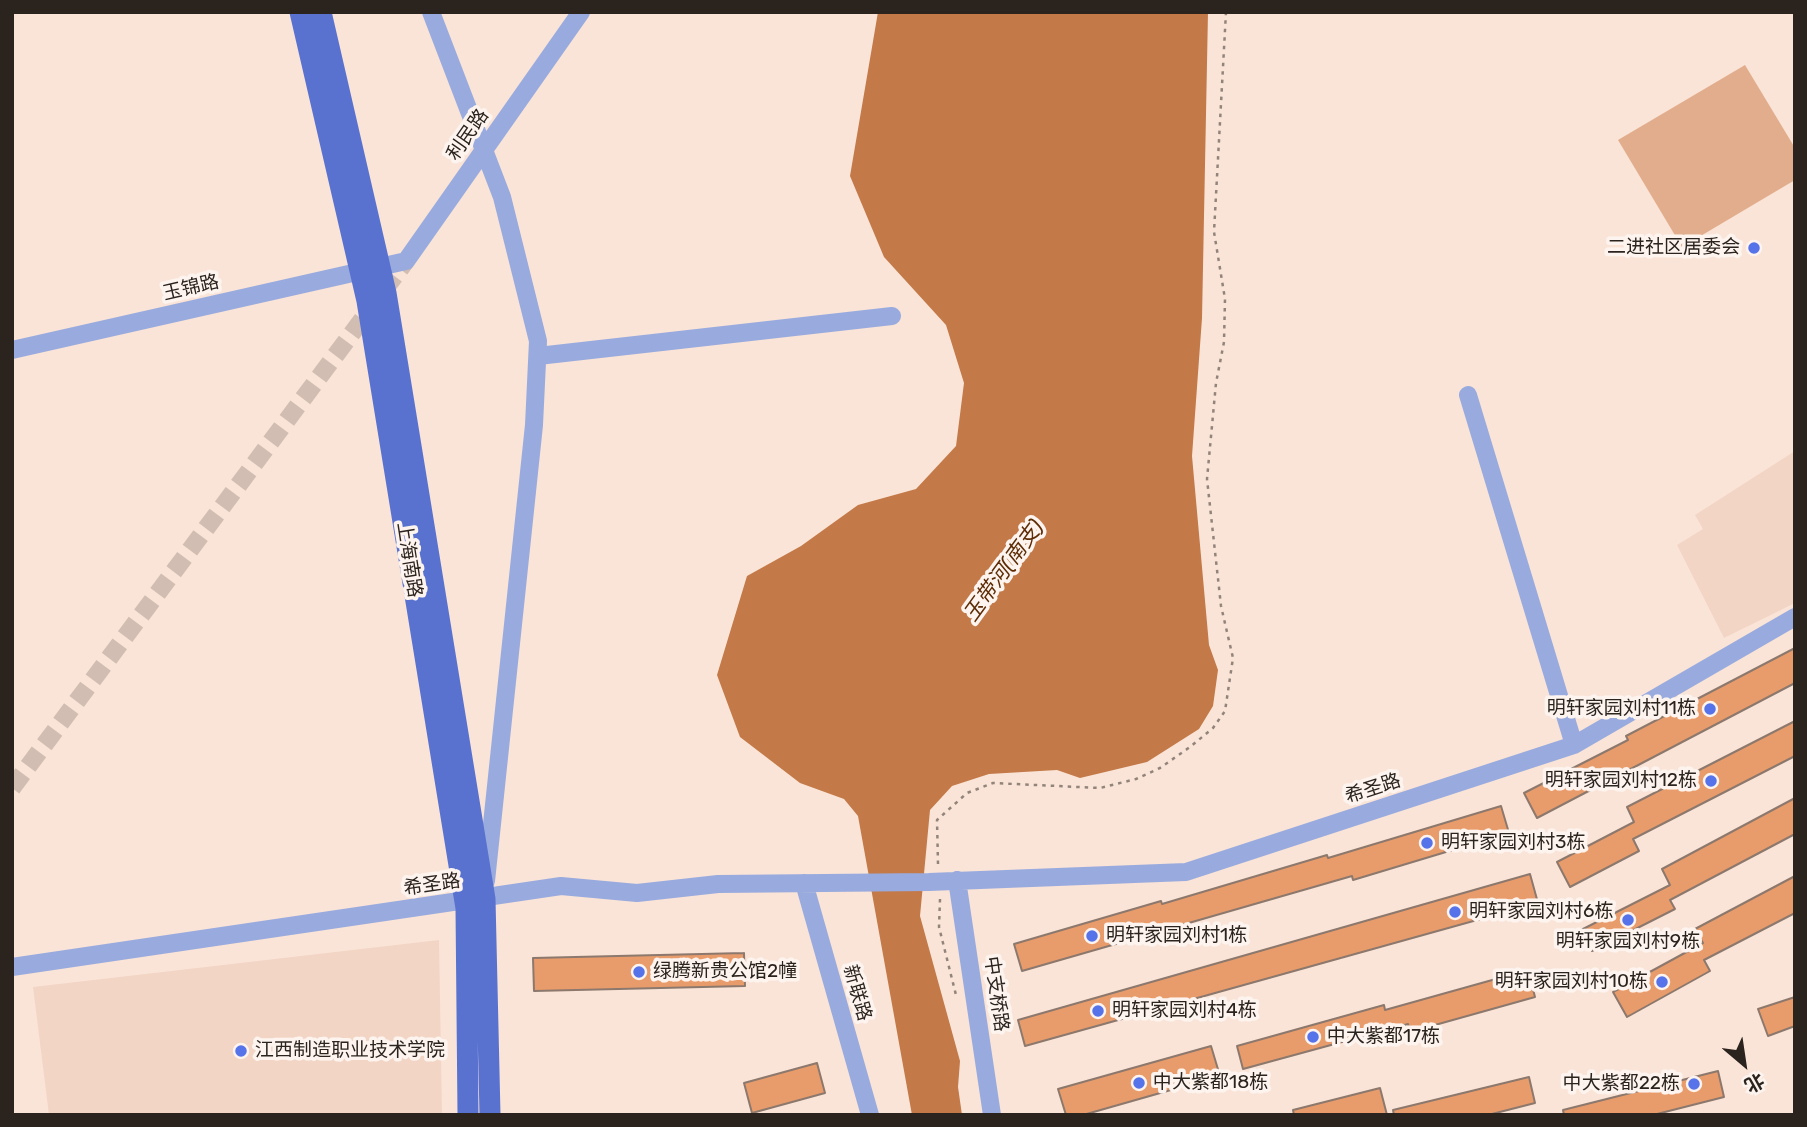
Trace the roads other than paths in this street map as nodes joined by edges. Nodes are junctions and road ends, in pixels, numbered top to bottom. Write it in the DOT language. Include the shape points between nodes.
graph roads {
  1 [pos="300,12"];
  2 [pos="321,12"];
  3 [pos="432,12"];
  4 [pos="581,12"];
  5 [pos="482,151"];
  6 [pos="370,269"];
  7 [pos="892,316"];
  8 [pos="12,350"];
  9 [pos="538,356"];
  10 [pos="1468,395"];
  11 [pos="1795,617"];
  12 [pos="1574,745"];
  13 [pos="942,881"];
  14 [pos="804,883"];
  15 [pos="475,900"];
  16 [pos="12,967"];
  17 [pos="468,1115"];
  18 [pos="490,1115"];
  19 [pos="870,1115"];
  20 [pos="992,1115"];
  1 -- 6 [label="main road, 上海南路"];
  2 -- 6 [label="main road, 上海南路"];
  3 -- 5 [label="street, 上海南路"];
  4 -- 5 [label="street, 利民路"];
  5 -- 6 [label="street, 利民路" via="406,261"];
  5 -- 9 [label="street, 上海南路" via="502,197"];
  6 -- 8 [label="street, 玉锦路"];
  6 -- 15 [label="main road, 上海南路"];
  7 -- 9 [label="street"];
  9 -- 15 [label="street, 上海南路" via="534,425"];
  10 -- 12 [label="street"];
  11 -- 12 [label="street, 希圣路"];
  12 -- 13 [label="street, 希圣路" via="1186,872"];
  13 -- 14 [label="street, 希圣路"];
  13 -- 20 [label="street, 中支桥路"];
  14 -- 15 [label="street, 希圣路" via="719,884 637,893 561,886"];
  14 -- 19 [label="street, 新联路"];
  15 -- 16 [label="street, 希圣路"];
  15 -- 17 [label="main road, 上海南路"];
  15 -- 18 [label="main road, 上海南路"];
}
